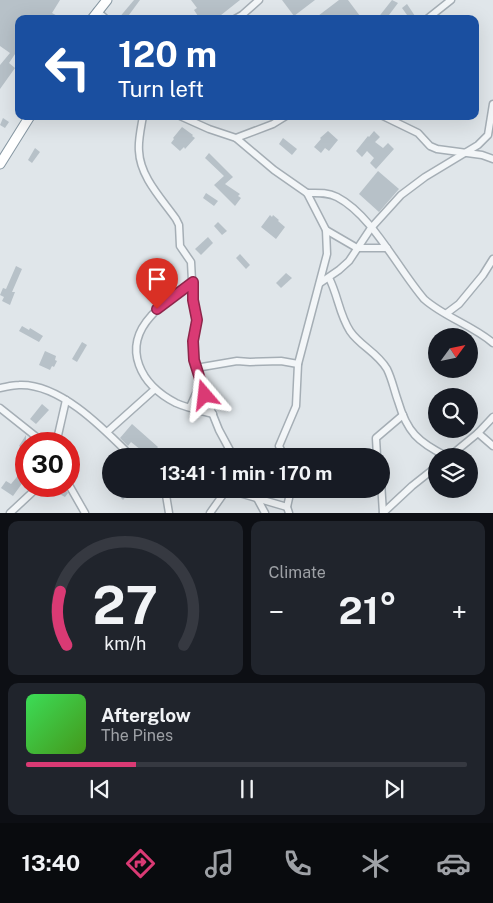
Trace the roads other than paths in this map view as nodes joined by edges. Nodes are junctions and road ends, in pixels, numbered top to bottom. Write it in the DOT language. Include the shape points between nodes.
graph roads {
  1 [pos="107,0"];
  2 [pos="259,0"];
  3 [pos="451,0"];
  4 [pos="95,15"];
  5 [pos="247,15"];
  6 [pos="432,15"];
  7 [pos="493,104"];
  8 [pos="28,120"];
  9 [pos="142,120"];
  10 [pos="188,120"];
  11 [pos="279,120"];
  12 [pos="391,120"];
  13 [pos="236,138"];
  14 [pos="464,154"];
  15 [pos="493,159"];
  16 [pos="0,164"];
  17 [pos="307,193"];
  18 [pos="371,228"];
  19 [pos="326,230"];
  20 [pos="356,248"];
  21 [pos="387,248"];
  22 [pos="493,258"];
  23 [pos="329,278"];
  24 [pos="193,282"];
  25 [pos="320,283"];
  26 [pos="447,313"];
  27 [pos="493,343"];
  28 [pos="298,364"];
  29 [pos="196,368"];
  30 [pos="201,382"];
  31 [pos="0,388"];
  32 [pos="155,389"];
  33 [pos="66,400"];
  34 [pos="190,407"];
  35 [pos="0,408"];
  36 [pos="213,414"];
  37 [pos="403,415"];
  38 [pos="493,417"];
  39 [pos="30,432"];
  40 [pos="59,432"];
  41 [pos="107,432"];
  42 [pos="478,433"];
  43 [pos="472,438"];
  44 [pos="493,446"];
  45 [pos="122,448"];
  46 [pos="229,448"];
  47 [pos="281,448"];
  48 [pos="376,448"];
  49 [pos="431,448"];
  50 [pos="460,448"];
  51 [pos="428,473"];
  52 [pos="27,497"];
  53 [pos="76,497"];
  54 [pos="166,498"];
  55 [pos="221,498"];
  56 [pos="257,498"];
  57 [pos="382,498"];
  58 [pos="288,510"];
  59 [pos="10,513"];
  60 [pos="86,513"];
  61 [pos="168,513"];
  62 [pos="210,513"];
  63 [pos="265,513"];
  1 -- 4 [label="highway"];
  2 -- 5 [label="street"];
  3 -- 6 [label="street"];
  7 -- 14 [label="street" via="488,135"];
  8 -- 16 [label="highway"];
  9 -- 24 [label="street" via="138,152 150,183 179,225 180,246 191,262"];
  10 -- 13 [label="street"];
  11 -- 13 [label="street"];
  12 -- 14 [label="street" via="418,133 430,146"];
  13 -- 17 [label="street"];
  14 -- 15 [label="street" via="482,154"];
  14 -- 18 [label="street" via="401,195"];
  17 -- 18 [label="street" via="337,197"];
  17 -- 19 [label="street"];
  18 -- 20 [label="street"];
  18 -- 21 [label="street"];
  19 -- 20 [label="street"];
  19 -- 25 [label="street" via="326,254"];
  20 -- 21 [label="street"];
  20 -- 23 [label="street" via="349,261"];
  21 -- 26 [label="street" via="424,299"];
  22 -- 26 [label="street" via="459,304"];
  23 -- 25 [label="street"];
  23 -- 37 [label="street" via="350,332 380,358 392,381"];
  24 -- 29 [label="street" via="197,320 193,341"];
  24 -- 32 [label="street" via="149,317 136,341 138,363"];
  25 -- 28 [label="street"];
  26 -- 27 [label="street"];
  28 -- 29 [label="street" via="237,360"];
  28 -- 47 [label="street" via="296,406"];
  29 -- 30 [label="street"];
  30 -- 34 [label="street"];
  30 -- 36 [label="street"];
  31 -- 33 [label="street" via="20,384 44,388"];
  32 -- 34 [label="street" via="178,404"];
  32 -- 41 [label="street"];
  33 -- 40 [label="street"];
  33 -- 41 [label="street"];
  34 -- 36 [label="street"];
  35 -- 39 [label="street"];
  36 -- 46 [label="street"];
  37 -- 48 [label="street" via="376,438"];
  37 -- 49 [label="street" via="411,430"];
  38 -- 42 [label="street"];
  41 -- 45 [label="street"];
  42 -- 44 [label="street"];
  43 -- 50 [label="street"];
  51 -- 57 [label="street" via="383,513"];
  52 -- 59 [label="street"];
  53 -- 60 [label="street"];
  54 -- 61 [label="street"];
  55 -- 62 [label="street"];
  56 -- 58 [label="street"];
  56 -- 63 [label="street"];
}
